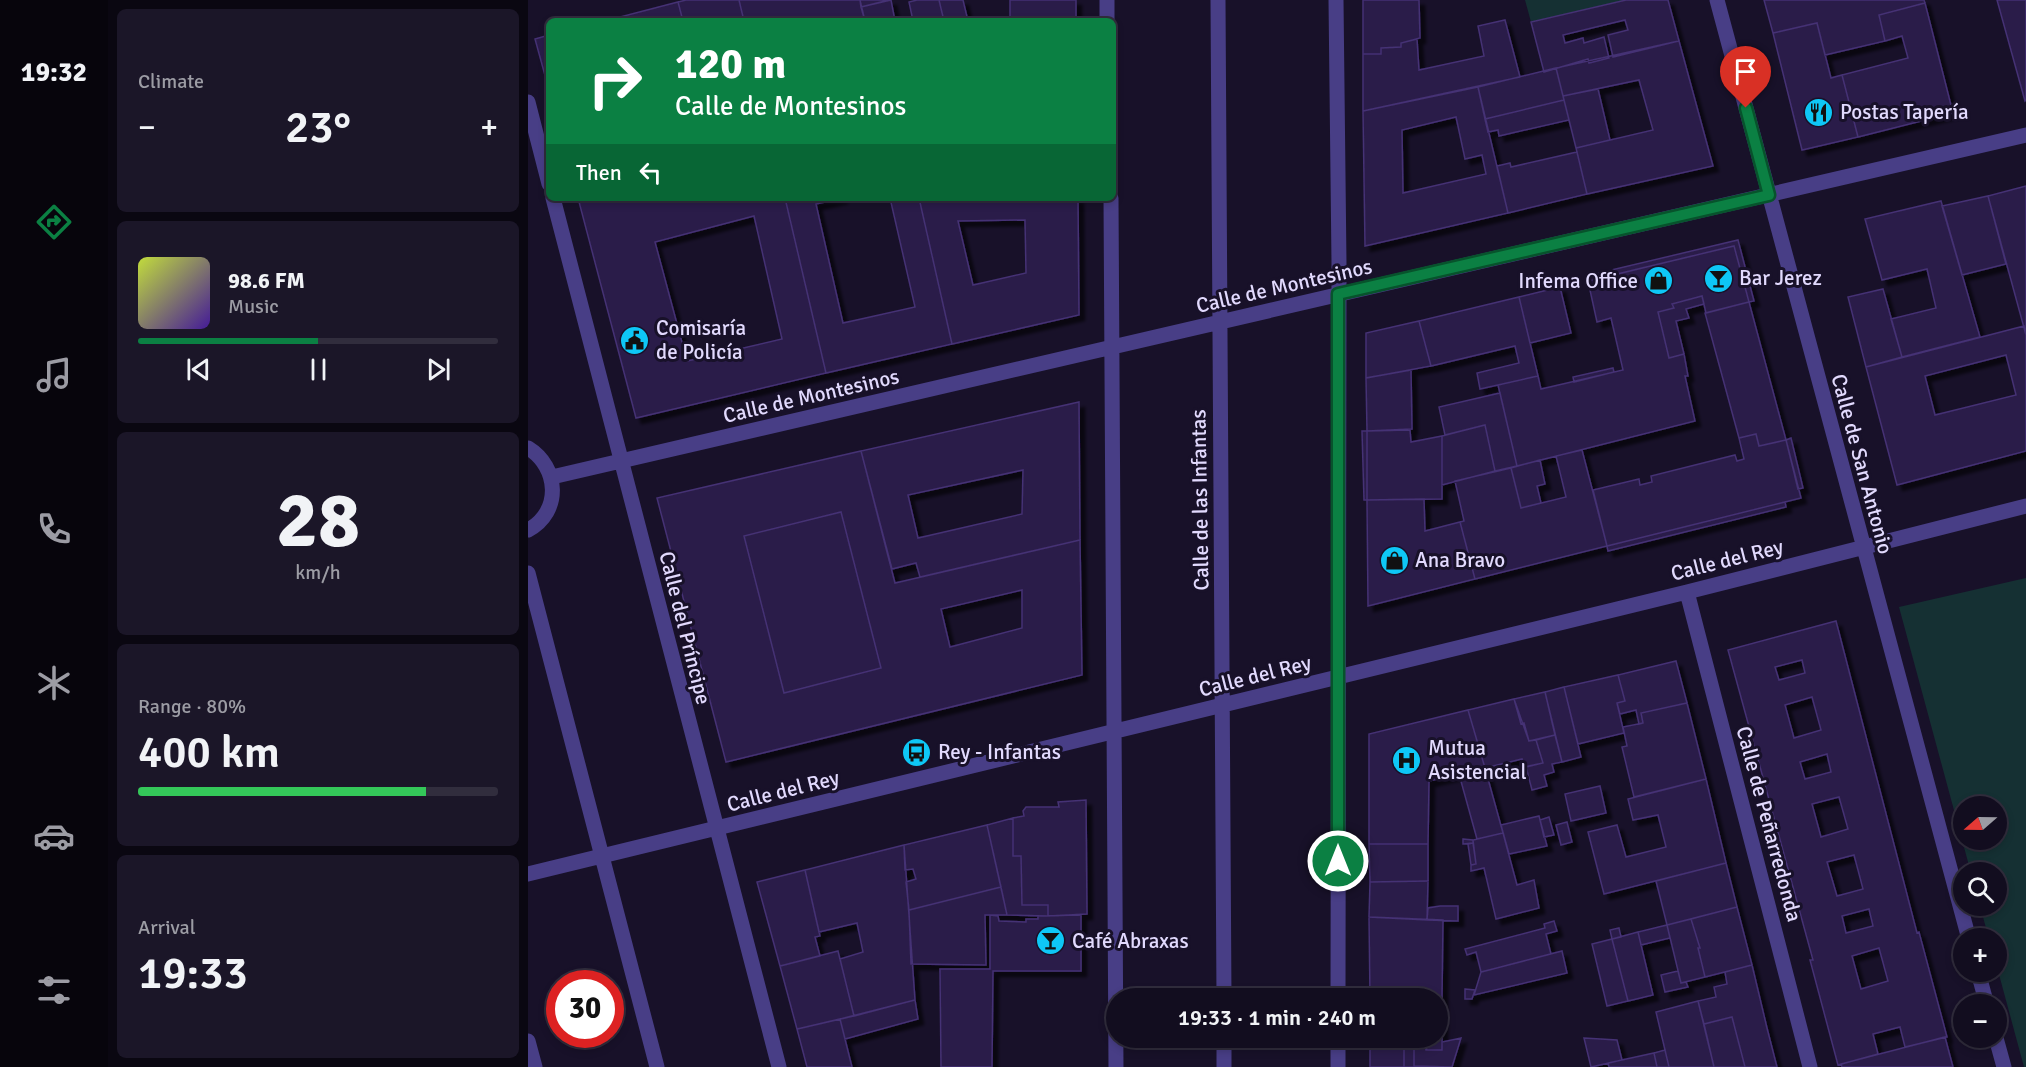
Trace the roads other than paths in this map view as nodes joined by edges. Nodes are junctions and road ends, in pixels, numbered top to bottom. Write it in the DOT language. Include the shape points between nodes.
graph roads {
  1 [pos="1107,0"];
  2 [pos="1218,0"];
  3 [pos="1336,0"];
  4 [pos="1717,0"];
  5 [pos="1107,18"];
  6 [pos="528,102"];
  7 [pos="2026,135"];
  8 [pos="546,172"];
  9 [pos="1769,195"];
  10 [pos="554,201"];
  11 [pos="1111,201"];
  12 [pos="1338,294"];
  13 [pos="1219,323"];
  14 [pos="1114,347"];
  15 [pos="528,448"];
  16 [pos="620,461"];
  17 [pos="552,477"];
  18 [pos="2026,506"];
  19 [pos="528,530"];
  20 [pos="1862,547"];
  21 [pos="528,573"];
  22 [pos="1687,592"];
  23 [pos="1338,677"];
  24 [pos="1224,705"];
  25 [pos="1114,732"];
  26 [pos="715,829"];
  27 [pos="602,855"];
  28 [pos="528,874"];
  29 [pos="1966,928"];
  30 [pos="1224,988"];
  31 [pos="1338,988"];
  32 [pos="528,1041"];
  33 [pos="1224,1048"];
  34 [pos="1338,1048"];
  35 [pos="1999,1048"];
  36 [pos="535,1067"];
  37 [pos="657,1067"];
  38 [pos="779,1067"];
  39 [pos="1116,1067"];
  40 [pos="1224,1067"];
  41 [pos="1338,1067"];
  42 [pos="1810,1067"];
  43 [pos="2004,1067"];
  1 -- 5 [label="street"];
  2 -- 13 [label="street, Calle de las Infantas"];
  3 -- 12 [label="street"];
  4 -- 9 [label="street, Calle de San Antonio"];
  6 -- 8 [label="street"];
  7 -- 9 [label="street, Calle de Montesinos"];
  9 -- 12 [label="street, Calle de Montesinos"];
  9 -- 20 [label="street, Calle de San Antonio"];
  10 -- 16 [label="street, Calle del Príncipe"];
  11 -- 14 [label="street"];
  12 -- 13 [label="street, Calle de Montesinos"];
  12 -- 23 [label="street"];
  13 -- 14 [label="street, Calle de Montesinos"];
  13 -- 24 [label="street, Calle de las Infantas"];
  14 -- 16 [label="street, Calle de Montesinos"];
  14 -- 25 [label="street"];
  15 -- 17 [label="street" via="546,464"];
  16 -- 17 [label="street, Calle de Montesinos"];
  16 -- 26 [label="street, Calle del Príncipe"];
  17 -- 19 [label="street" via="554,492 550,506 543,519"];
  18 -- 20 [label="street, Calle del Rey"];
  20 -- 22 [label="street, Calle del Rey"];
  20 -- 29 [label="street, Calle de San Antonio"];
  21 -- 27 [label="street"];
  22 -- 23 [label="street, Calle del Rey"];
  22 -- 42 [label="street, Calle de Peñarredonda"];
  23 -- 24 [label="street, Calle del Rey"];
  23 -- 31 [label="street"];
  24 -- 25 [label="street, Calle del Rey"];
  24 -- 30 [label="street, Calle de las Infantas"];
  25 -- 26 [label="street, Calle del Rey"];
  25 -- 39 [label="street"];
  26 -- 27 [label="street, Calle del Rey"];
  26 -- 38 [label="street, Calle del Príncipe"];
  27 -- 28 [label="street, Calle del Rey"];
  27 -- 37 [label="street"];
  32 -- 36 [label="street"];
  33 -- 40 [label="street"];
  34 -- 41 [label="street"];
  35 -- 43 [label="street"];
}
